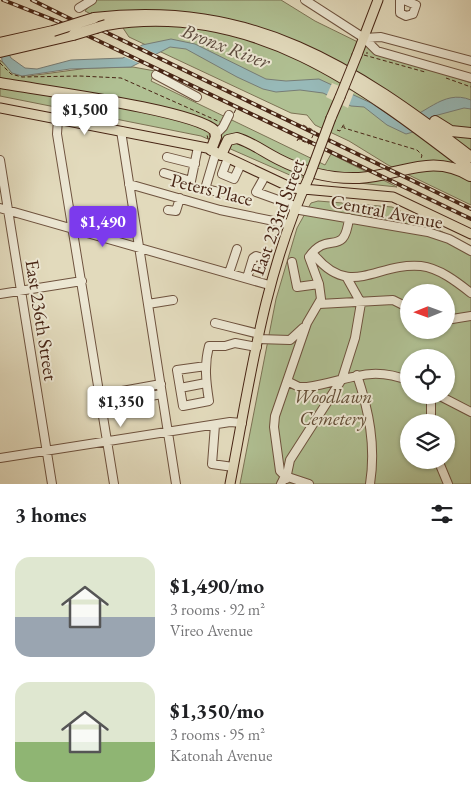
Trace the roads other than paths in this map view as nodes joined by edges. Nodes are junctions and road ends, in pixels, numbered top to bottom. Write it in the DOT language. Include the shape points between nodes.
graph roads {
  1 [pos="92,0"];
  2 [pos="305,0"];
  3 [pos="378,0"];
  4 [pos="400,0"];
  5 [pos="404,0"];
  6 [pos="164,5"];
  7 [pos="79,8"];
  8 [pos="272,26"];
  9 [pos="364,38"];
  10 [pos="401,42"];
  11 [pos="7,45"];
  12 [pos="0,52"];
  13 [pos="397,56"];
  14 [pos="471,62"];
  15 [pos="156,75"];
  16 [pos="471,78"];
  17 [pos="0,83"];
  18 [pos="197,97"];
  19 [pos="0,108"];
  20 [pos="408,109"];
  21 [pos="233,111"];
  22 [pos="58,119"];
  23 [pos="428,126"];
  24 [pos="221,128"];
  25 [pos="121,131"];
  26 [pos="471,132"];
  27 [pos="228,140"];
  28 [pos="198,147"];
  29 [pos="219,154"];
  30 [pos="167,156"];
  31 [pos="471,158"];
  32 [pos="0,160"];
  33 [pos="195,164"];
  34 [pos="241,164"];
  35 [pos="471,169"];
  36 [pos="164,172"];
  37 [pos="265,176"];
  38 [pos="471,176"];
  39 [pos="129,184"];
  40 [pos="303,190"];
  41 [pos="219,192"];
  42 [pos="180,198"];
  43 [pos="295,208"];
  44 [pos="4,209"];
  45 [pos="168,210"];
  46 [pos="349,218"];
  47 [pos="288,224"];
  48 [pos="73,228"];
  49 [pos="471,234"];
  50 [pos="139,248"];
  51 [pos="237,249"];
  52 [pos="471,251"];
  53 [pos="309,257"];
  54 [pos="262,258"];
  55 [pos="292,262"];
  56 [pos="229,273"];
  57 [pos="247,278"];
  58 [pos="347,278"];
  59 [pos="82,282"];
  60 [pos="319,284"];
  61 [pos="269,285"];
  62 [pos="21,291"];
  63 [pos="471,293"];
  64 [pos="0,294"];
  65 [pos="173,300"];
  66 [pos="361,303"];
  67 [pos="148,304"];
  68 [pos="319,304"];
  69 [pos="400,304"];
  70 [pos="471,316"];
  71 [pos="455,319"];
  72 [pos="215,323"];
  73 [pos="307,323"];
  74 [pos="258,340"];
  75 [pos="206,366"];
  76 [pos="357,375"];
  77 [pos="400,378"];
  78 [pos="342,379"];
  79 [pos="287,380"];
  80 [pos="206,383"];
  81 [pos="160,384"];
  82 [pos="180,388"];
  83 [pos="162,394"];
  84 [pos="100,395"];
  85 [pos="139,398"];
  86 [pos="455,404"];
  87 [pos="471,412"];
  88 [pos="242,423"];
  89 [pos="215,425"];
  90 [pos="168,432"];
  91 [pos="107,442"];
  92 [pos="46,451"];
  93 [pos="0,458"];
  94 [pos="234,467"];
  95 [pos="442,469"];
  96 [pos="286,480"];
  97 [pos="52,484"];
  98 [pos="114,484"];
  99 [pos="176,484"];
  100 [pos="230,484"];
  101 [pos="281,484"];
  102 [pos="309,484"];
  103 [pos="370,484"];
  104 [pos="448,484"];
  1 -- 7 [label="street"];
  2 -- 9 [label="street"];
  3 -- 9 [label="main road, East 233rd Street"];
  4 -- 5 [label="street" via="400,13 406,16 413,14 416,5"];
  6 -- 11 [label="highway, bridge" via="128,9"];
  8 -- 20 [label="highway" via="316,46 376,83"];
  9 -- 10 [label="street" via="381,37"];
  9 -- 13 [label="street" via="377,51"];
  9 -- 40 [label="main road, East 233rd Street, bridge" via="365,54"];
  10 -- 13 [label="street"];
  10 -- 14 [label="street"];
  11 -- 12 [label="highway"];
  11 -- 20 [label="highway, bridge" via="73,35 135,17 203,16 274,37"];
  13 -- 16 [label="street"];
  15 -- 18 [label="street"];
  17 -- 24 [label="highway" via="162,112"];
  19 -- 22 [label="main road"];
  20 -- 23 [label="highway"];
  21 -- 24 [label="street"];
  22 -- 25 [label="main road"];
  22 -- 48 [label="street" via="57,134"];
  23 -- 26 [label="highway"];
  23 -- 31 [label="highway"];
  23 -- 35 [label="highway"];
  24 -- 27 [label="street" via="227,133"];
  24 -- 29 [label="highway"];
  25 -- 28 [label="main road"];
  25 -- 39 [label="street"];
  27 -- 29 [label="highway"];
  27 -- 38 [label="highway" via="239,138 290,164 329,176 361,178 439,164"];
  28 -- 29 [label="main road"];
  28 -- 33 [label="street"];
  29 -- 34 [label="main road"];
  29 -- 34 [label="street" via="222,174 234,179"];
  29 -- 41 [label="street" via="205,189"];
  30 -- 33 [label="street"];
  32 -- 44 [label="street, East 236th Street"];
  33 -- 36 [label="street" via="191,181"];
  34 -- 37 [label="main road"];
  37 -- 40 [label="main road"];
  37 -- 43 [label="street, Central Avenue" via="256,192"];
  39 -- 42 [label="street, Peters Place"];
  39 -- 50 [label="street"];
  40 -- 43 [label="main road, East 233rd Street"];
  40 -- 49 [label="main road" via="393,197"];
  42 -- 45 [label="street" via="176,211"];
  42 -- 47 [label="street, Peters Place"];
  43 -- 46 [label="street, Central Avenue"];
  43 -- 47 [label="main road, East 233rd Street"];
  44 -- 48 [label="street"];
  44 -- 62 [label="street, East 236th Street"];
  46 -- 52 [label="street, Central Avenue" via="428,232"];
  46 -- 53 [label="street" via="346,236 342,240 324,243"];
  47 -- 61 [label="main road, East 233rd Street"];
  48 -- 50 [label="street"];
  48 -- 59 [label="street"];
  50 -- 56 [label="street"];
  50 -- 67 [label="street"];
  51 -- 56 [label="street"];
  53 -- 58 [label="street" via="315,256 336,275"];
  53 -- 60 [label="street"];
  54 -- 57 [label="street" via="253,258"];
  55 -- 60 [label="street" via="297,287"];
  56 -- 57 [label="street"];
  57 -- 61 [label="street"];
  58 -- 63 [label="street" via="360,279 390,268 423,267 450,277"];
  58 -- 66 [label="street"];
  59 -- 62 [label="street"];
  59 -- 84 [label="street"];
  60 -- 68 [label="street"];
  61 -- 74 [label="main road, East 233rd Street"];
  62 -- 64 [label="street"];
  62 -- 92 [label="street, East 236th Street"];
  65 -- 67 [label="street"];
  66 -- 68 [label="street"];
  66 -- 69 [label="street" via="393,300"];
  66 -- 78 [label="street" via="359,324"];
  67 -- 81 [label="street"];
  68 -- 73 [label="street"];
  70 -- 71 [label="street"];
  72 -- 74 [label="street"];
  73 -- 74 [label="street" via="290,340"];
  73 -- 79 [label="street"];
  74 -- 75 [label="street" via="209,346"];
  74 -- 88 [label="main road, East 233rd Street"];
  75 -- 80 [label="street"];
  75 -- 82 [label="street" via="177,370"];
  76 -- 77 [label="street" via="384,373"];
  76 -- 78 [label="street"];
  76 -- 103 [label="street" via="374,455"];
  78 -- 79 [label="street" via="307,388"];
  78 -- 96 [label="street" via="290,460"];
  79 -- 96 [label="street" via="274,427 280,471"];
  80 -- 82 [label="street"];
  80 -- 82 [label="street" via="209,401 183,406"];
  81 -- 83 [label="street"];
  81 -- 84 [label="street"];
  83 -- 85 [label="street"];
  83 -- 90 [label="street"];
  84 -- 91 [label="street"];
  86 -- 87 [label="street"];
  88 -- 89 [label="street"];
  88 -- 94 [label="main road, East 233rd Street"];
  89 -- 90 [label="street"];
  89 -- 94 [label="street" via="212,464"];
  90 -- 91 [label="street"];
  90 -- 99 [label="street"];
  91 -- 92 [label="street"];
  91 -- 98 [label="street"];
  92 -- 93 [label="street"];
  92 -- 97 [label="street, East 236th Street"];
  94 -- 100 [label="main road, East 233rd Street"];
  95 -- 104 [label="street"];
  96 -- 101 [label="street"];
  96 -- 102 [label="street"];
}
